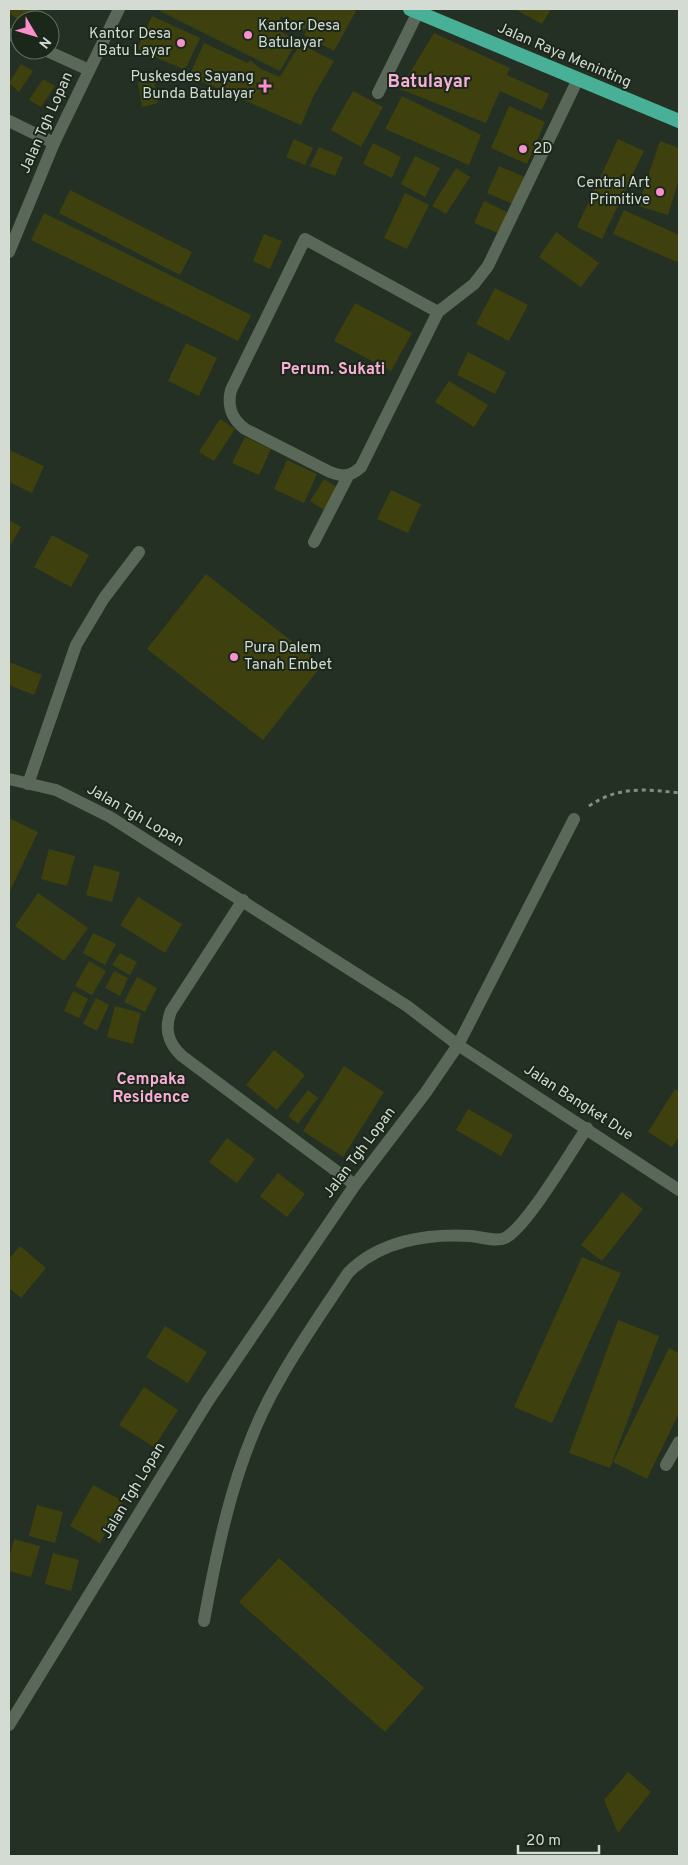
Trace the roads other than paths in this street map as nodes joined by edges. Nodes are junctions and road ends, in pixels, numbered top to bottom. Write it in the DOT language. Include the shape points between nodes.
graph roads {
  1 [pos="119,9"];
  2 [pos="414,11"];
  3 [pos="60,57"];
  4 [pos="89,70"];
  5 [pos="578,79"];
  6 [pos="378,93"];
  7 [pos="9,120"];
  8 [pos="679,121"];
  9 [pos="54,143"];
  10 [pos="9,252"];
  11 [pos="438,312"];
  12 [pos="348,476"];
  13 [pos="314,542"];
  14 [pos="139,552"];
  15 [pos="9,780"];
  16 [pos="28,784"];
  17 [pos="574,819"];
  18 [pos="243,900"];
  19 [pos="458,1045"];
  20 [pos="586,1128"];
  21 [pos="355,1185"];
  22 [pos="679,1190"];
  23 [pos="679,1442"];
  24 [pos="666,1465"];
  25 [pos="204,1621"];
  26 [pos="9,1725"];
  1 -- 4 [label="street, Jalan Tgh Lopan"];
  2 -- 5 [label="highway, Jalan Raya Meninting"];
  2 -- 6 [label="street"];
  3 -- 4 [label="street"];
  4 -- 9 [label="street, Jalan Tgh Lopan"];
  5 -- 8 [label="highway, Jalan Raya Meninting"];
  5 -- 11 [label="street" via="488,266 474,284"];
  7 -- 9 [label="street"];
  9 -- 10 [label="street, Jalan Tgh Lopan"];
  11 -- 12 [label="street" via="361,467"];
  11 -- 12 [label="street" via="305,239 231,390 230,410 237,423 245,429 330,472"];
  12 -- 13 [label="street"];
  14 -- 16 [label="street" via="104,598 76,645"];
  15 -- 16 [label="street, Jalan Tgh Lopan"];
  16 -- 18 [label="street, Jalan Tgh Lopan" via="56,790 110,817"];
  17 -- 19 [label="street"];
  18 -- 19 [label="street, Jalan Tgh Lopan" via="407,1006"];
  18 -- 21 [label="street" via="172,1011 167,1021 167,1032 174,1048 182,1056"];
  19 -- 20 [label="street, Jalan Bangket Due"];
  19 -- 21 [label="street, Jalan Tgh Lopan"];
  20 -- 22 [label="street, Jalan Bangket Due"];
  20 -- 25 [label="street" via="515,1232 503,1239 434,1237 385,1247 360,1260 348,1273 279,1380 244,1456 214,1563"];
  21 -- 26 [label="street, Jalan Tgh Lopan" via="208,1401"];
  23 -- 24 [label="street"];
}
